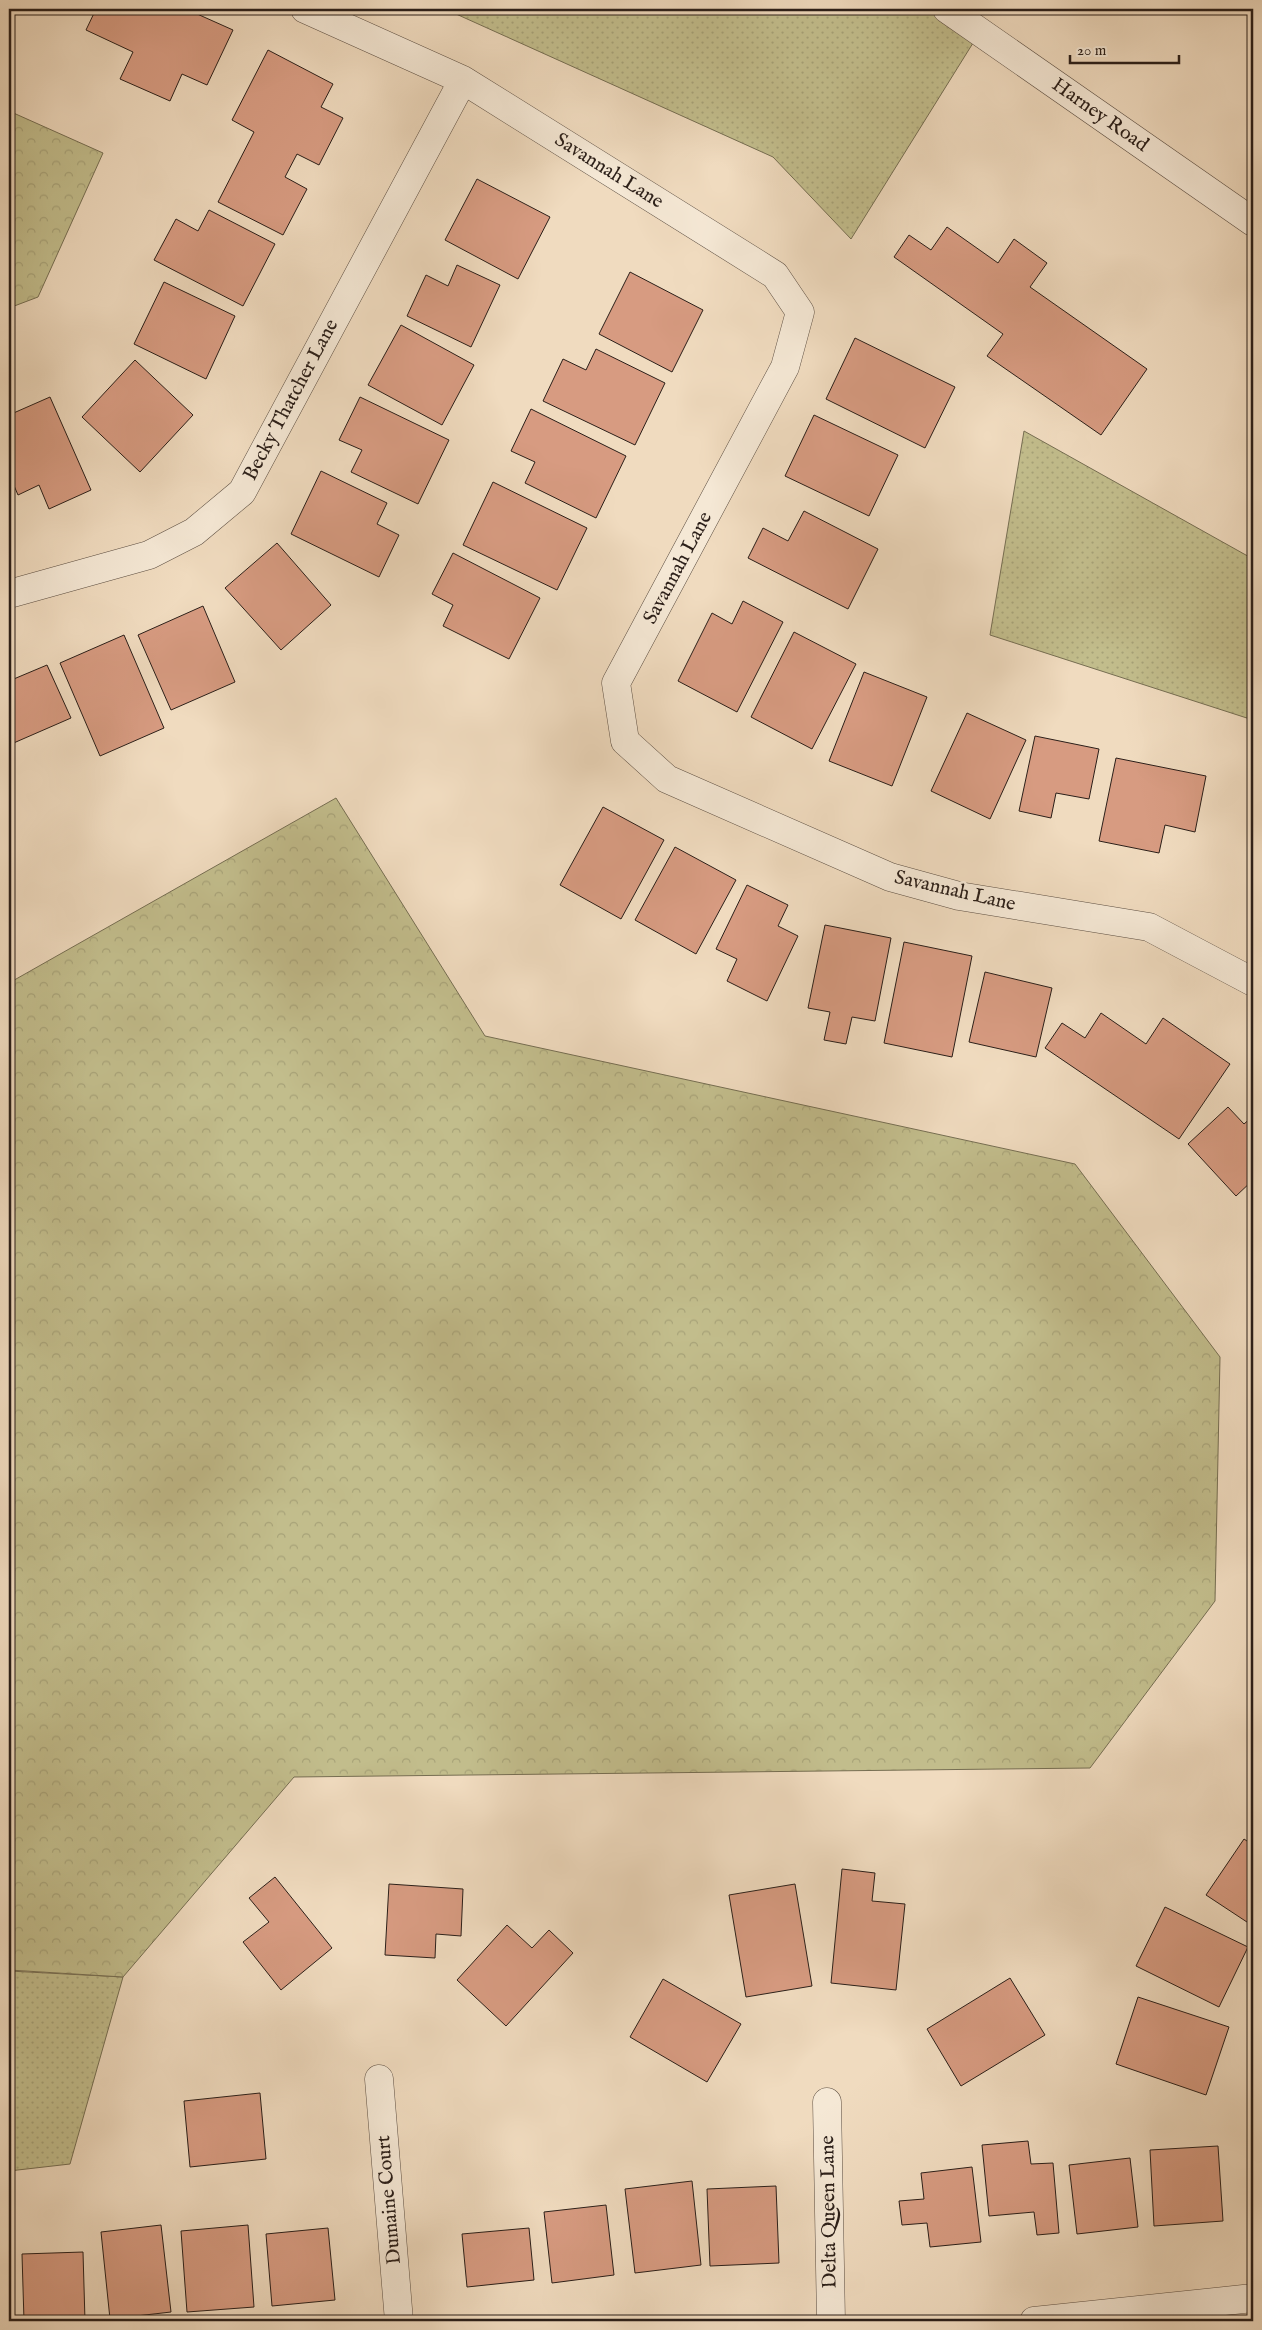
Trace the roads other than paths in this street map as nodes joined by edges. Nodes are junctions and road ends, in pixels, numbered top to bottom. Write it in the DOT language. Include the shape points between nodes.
graph roads {
  1 [pos="305,9"];
  2 [pos="946,9"];
  3 [pos="463,80"];
  4 [pos="1253,222"];
  5 [pos="9,594"];
  6 [pos="1253,982"];
  7 [pos="379,2079"];
  8 [pos="827,2102"];
  9 [pos="1253,2298"];
  10 [pos="398,2321"];
  11 [pos="831,2321"];
  12 [pos="1034,2321"];
  1 -- 3 [label="street, Savannah Lane"];
  2 -- 4 [label="street, Harney Road"];
  3 -- 5 [label="street, Becky Thatcher Lane" via="242,492 194,532 149,556"];
  3 -- 6 [label="street, Savannah Lane" via="775,275 800,312 785,367 616,683 625,741 667,779 890,877 959,896 1149,927"];
  7 -- 10 [label="street, Dumaine Court"];
  8 -- 11 [label="street, Delta Queen Lane"];
  9 -- 12 [label="street"];
}
